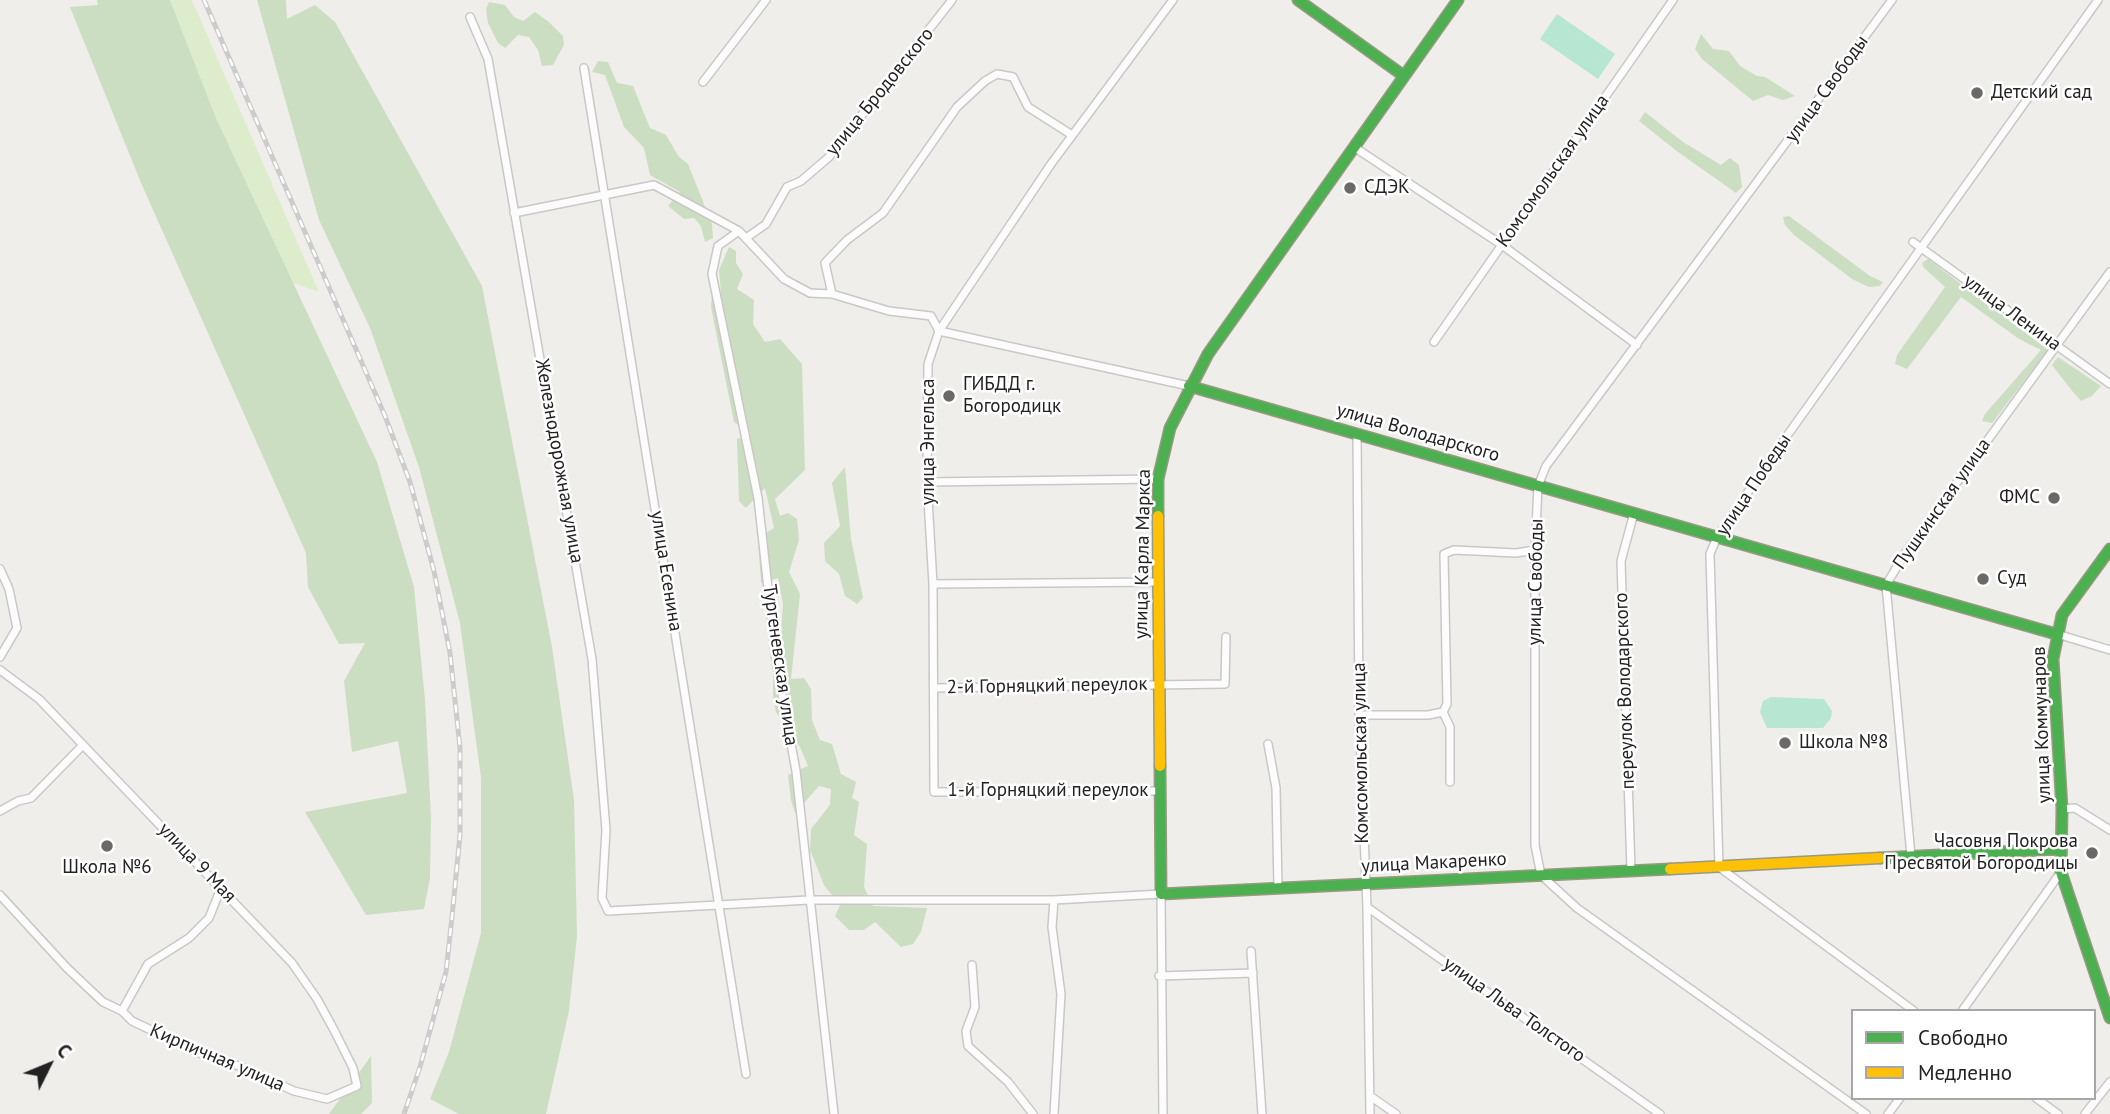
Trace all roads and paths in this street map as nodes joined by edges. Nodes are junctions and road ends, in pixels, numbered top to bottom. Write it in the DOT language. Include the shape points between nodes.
graph roads {
  1 [pos="765,0"];
  2 [pos="952,0"];
  3 [pos="1173,0"];
  4 [pos="1298,0"];
  5 [pos="1458,0"];
  6 [pos="1673,0"];
  7 [pos="1892,0"];
  8 [pos="2098,0"];
  9 [pos="470,16"];
  10 [pos="584,68"];
  11 [pos="1404,76"];
  12 [pos="704,82"];
  13 [pos="1072,135"];
  14 [pos="1354,147"];
  15 [pos="606,197"];
  16 [pos="514,213"];
  17 [pos="739,231"];
  18 [pos="747,238"];
  19 [pos="1913,242"];
  20 [pos="1502,245"];
  21 [pos="1922,247"];
  22 [pos="2110,272"];
  23 [pos="832,294"];
  24 [pos="939,331"];
  25 [pos="1434,342"];
  26 [pos="1637,345"];
  27 [pos="2057,345"];
  28 [pos="2110,384"];
  29 [pos="1189,386"];
  30 [pos="1357,434"];
  31 [pos="1158,479"];
  32 [pos="927,482"];
  33 [pos="1538,486"];
  34 [pos="1634,513"];
  35 [pos="1717,537"];
  36 [pos="2110,549"];
  37 [pos="1535,550"];
  38 [pos="0,569"];
  39 [pos="1159,582"];
  40 [pos="933,584"];
  41 [pos="1886,585"];
  42 [pos="2056,634"];
  43 [pos="1226,637"];
  44 [pos="2110,650"];
  45 [pos="0,657"];
  46 [pos="0,670"];
  47 [pos="1160,683"];
  48 [pos="934,688"];
  49 [pos="1443,712"];
  50 [pos="1359,715"];
  51 [pos="83,744"];
  52 [pos="1268,744"];
  53 [pos="1450,782"];
  54 [pos="1161,791"];
  55 [pos="934,792"];
  56 [pos="2062,809"];
  57 [pos="0,811"];
  58 [pos="2110,830"];
  59 [pos="2060,849"];
  60 [pos="1911,856"];
  61 [pos="1719,867"];
  62 [pos="1631,870"];
  63 [pos="2061,872"];
  64 [pos="1541,875"];
  65 [pos="1365,884"];
  66 [pos="221,888"];
  67 [pos="1278,888"];
  68 [pos="1161,894"];
  69 [pos="0,895"];
  70 [pos="809,900"];
  71 [pos="1054,900"];
  72 [pos="719,906"];
  73 [pos="1367,907"];
  74 [pos="608,911"];
  75 [pos="1251,950"];
  76 [pos="972,965"];
  77 [pos="1254,973"];
  78 [pos="1159,976"];
  79 [pos="1911,1009"];
  80 [pos="1963,1009"];
  81 [pos="122,1011"];
  82 [pos="2110,1018"];
  83 [pos="746,1074"];
  84 [pos="2110,1082"];
  85 [pos="357,1086"];
  86 [pos="1370,1096"];
  87 [pos="2039,1100"];
  88 [pos="2096,1100"];
  89 [pos="2096,1100"];
  90 [pos="835,1114"];
  91 [pos="1033,1114"];
  92 [pos="1054,1114"];
  93 [pos="1163,1114"];
  94 [pos="1262,1114"];
  95 [pos="1370,1114"];
  96 [pos="1396,1114"];
  97 [pos="1660,1114"];
  98 [pos="1866,1114"];
  99 [pos="2058,1114"];
  100 [pos="2085,1114"];
  1 -- 12 [label="street"];
  2 -- 18 [label="street, улица Бродовского" via="829,157 788,187 766,224"];
  3 -- 13 [label="street, улица Энгельса"];
  4 -- 11 [label="main road"];
  5 -- 11 [label="main road, улица Карла Маркса"];
  6 -- 20 [label="street, Комсомольская улица"];
  7 -- 26 [label="street, улица Свободы"];
  8 -- 21 [label="street, улица Победы"];
  9 -- 16 [label="street, Железнодорожная улица" via="488,59"];
  10 -- 15 [label="street, улица Есенина"];
  11 -- 14 [label="main road, улица Карла Маркса"];
  13 -- 23 [label="street" via="1028,107 1013,77 997,74 985,81 957,107 883,213 825,263"];
  13 -- 24 [label="street, улица Энгельса"];
  14 -- 20 [label="street"];
  14 -- 29 [label="main road, улица Карла Маркса"];
  15 -- 16 [label="street, улица Володарского"];
  15 -- 17 [label="street, улица Володарского" via="654,185"];
  15 -- 72 [label="street, улица Есенина"];
  16 -- 74 [label="street, Железнодорожная улица" via="592,659 606,830 602,898"];
  17 -- 18 [label="street, улица Володарского"];
  17 -- 70 [label="street, Тургеневская улица" via="718,246 712,274 758,498"];
  18 -- 23 [label="street, улица Володарского" via="784,279 810,293"];
  19 -- 21 [label="street, улица Ленина"];
  20 -- 25 [label="street, Комсомольская улица"];
  20 -- 26 [label="street"];
  21 -- 27 [label="street, улица Ленина"];
  21 -- 35 [label="street, улица Победы"];
  22 -- 27 [label="street, Пушкинская улица"];
  23 -- 24 [label="street, улица Володарского" via="931,316"];
  24 -- 29 [label="street, улица Володарского"];
  24 -- 32 [label="street, улица Энгельса" via="928,364"];
  26 -- 33 [label="street, улица Свободы" via="1546,466"];
  27 -- 28 [label="street, улица Ленина"];
  27 -- 41 [label="street, Пушкинская улица"];
  29 -- 30 [label="main road, улица Володарского"];
  29 -- 31 [label="main road, улица Карла Маркса" via="1170,428"];
  30 -- 33 [label="main road, улица Володарского"];
  30 -- 50 [label="street, Комсомольская улица"];
  31 -- 32 [label="street"];
  31 -- 39 [label="main road, улица Карла Маркса"];
  32 -- 40 [label="street, улица Энгельса"];
  33 -- 34 [label="main road, улица Володарского"];
  33 -- 37 [label="street, улица Свободы"];
  34 -- 35 [label="main road, улица Володарского"];
  34 -- 62 [label="street, переулок Володарского" via="1621,561"];
  35 -- 41 [label="main road, улица Володарского"];
  35 -- 61 [label="street, улица Победы" via="1710,554"];
  36 -- 42 [label="main road, улица Коммунаров" via="2062,615"];
  37 -- 49 [label="street" via="1454,550 1444,554 1447,704"];
  37 -- 64 [label="street, улица Свободы" via="1535,845"];
  38 -- 45 [label="street" via="17,628"];
  39 -- 40 [label="street"];
  39 -- 47 [label="main road, улица Карла Маркса"];
  40 -- 48 [label="street, улица Энгельса"];
  41 -- 42 [label="main road, улица Володарского"];
  41 -- 60 [label="street, Пушкинская улица"];
  42 -- 44 [label="street, улица Володарского"];
  42 -- 56 [label="main road, улица Коммунаров" via="2053,674"];
  43 -- 47 [label="street, 2-й Горняцкий переулок" via="1225,684"];
  46 -- 51 [label="street, улица 9 Мая" via="40,699"];
  47 -- 48 [label="street, 2-й Горняцкий переулок"];
  47 -- 54 [label="main road, улица Карла Маркса"];
  48 -- 55 [label="street, улица Энгельса"];
  49 -- 50 [label="street"];
  49 -- 53 [label="street" via="1450,727"];
  50 -- 65 [label="street, Комсомольская улица"];
  51 -- 57 [label="street" via="31,798"];
  51 -- 66 [label="street, улица 9 Мая"];
  52 -- 67 [label="street" via="1276,788"];
  54 -- 55 [label="street, 1-й Горняцкий переулок"];
  54 -- 68 [label="main road, улица Карла Маркса"];
  56 -- 58 [label="street" via="2074,808"];
  56 -- 59 [label="main road, улица Коммунаров"];
  59 -- 60 [label="main road, улица Макаренко"];
  59 -- 63 [label="main road, улица Коммунаров"];
  60 -- 61 [label="main road, улица Макаренко"];
  61 -- 62 [label="main road, улица Макаренко"];
  61 -- 79 [label="street"];
  62 -- 64 [label="main road, улица Макаренко"];
  63 -- 80 [label="street"];
  63 -- 82 [label="main road, улица Коммунаров"];
  64 -- 65 [label="main road, улица Макаренко"];
  64 -- 98 [label="street" via="1577,908"];
  65 -- 67 [label="main road, улица Макаренко"];
  65 -- 73 [label="street, Комсомольская улица"];
  66 -- 81 [label="street" via="209,918 189,938 148,964"];
  66 -- 85 [label="street, улица 9 Мая" via="292,963 317,999"];
  67 -- 68 [label="main road, улица Макаренко"];
  68 -- 71 [label="street, улица Макаренко"];
  68 -- 78 [label="street, улица Карла Маркса"];
  69 -- 81 [label="street, Кирпичная улица" via="67,968 103,1002"];
  70 -- 71 [label="street, улица Макаренко"];
  70 -- 72 [label="street, улица Макаренко"];
  70 -- 90 [label="street, Тургеневская улица"];
  71 -- 92 [label="street" via="1052,927 1061,994"];
  72 -- 74 [label="street, улица Макаренко"];
  72 -- 83 [label="street, улица Есенина"];
  73 -- 86 [label="street, Комсомольская улица"];
  73 -- 97 [label="street, улица Льва Толстого"];
  75 -- 77 [label="street"];
  76 -- 91 [label="street" via="975,1007 966,1031 968,1046 1008,1082"];
  77 -- 78 [label="street"];
  77 -- 94 [label="street"];
  78 -- 93 [label="street, улица Карла Маркса"];
  81 -- 85 [label="street, Кирпичная улица" via="132,1021 208,1057 294,1091 327,1099"];
  84 -- 89 [label="street"];
  86 -- 95 [label="street, Комсомольская улица"];
  86 -- 96 [label="street"];
  87 -- 99 [label="street"];
  88 -- 100 [label="street"];
}
